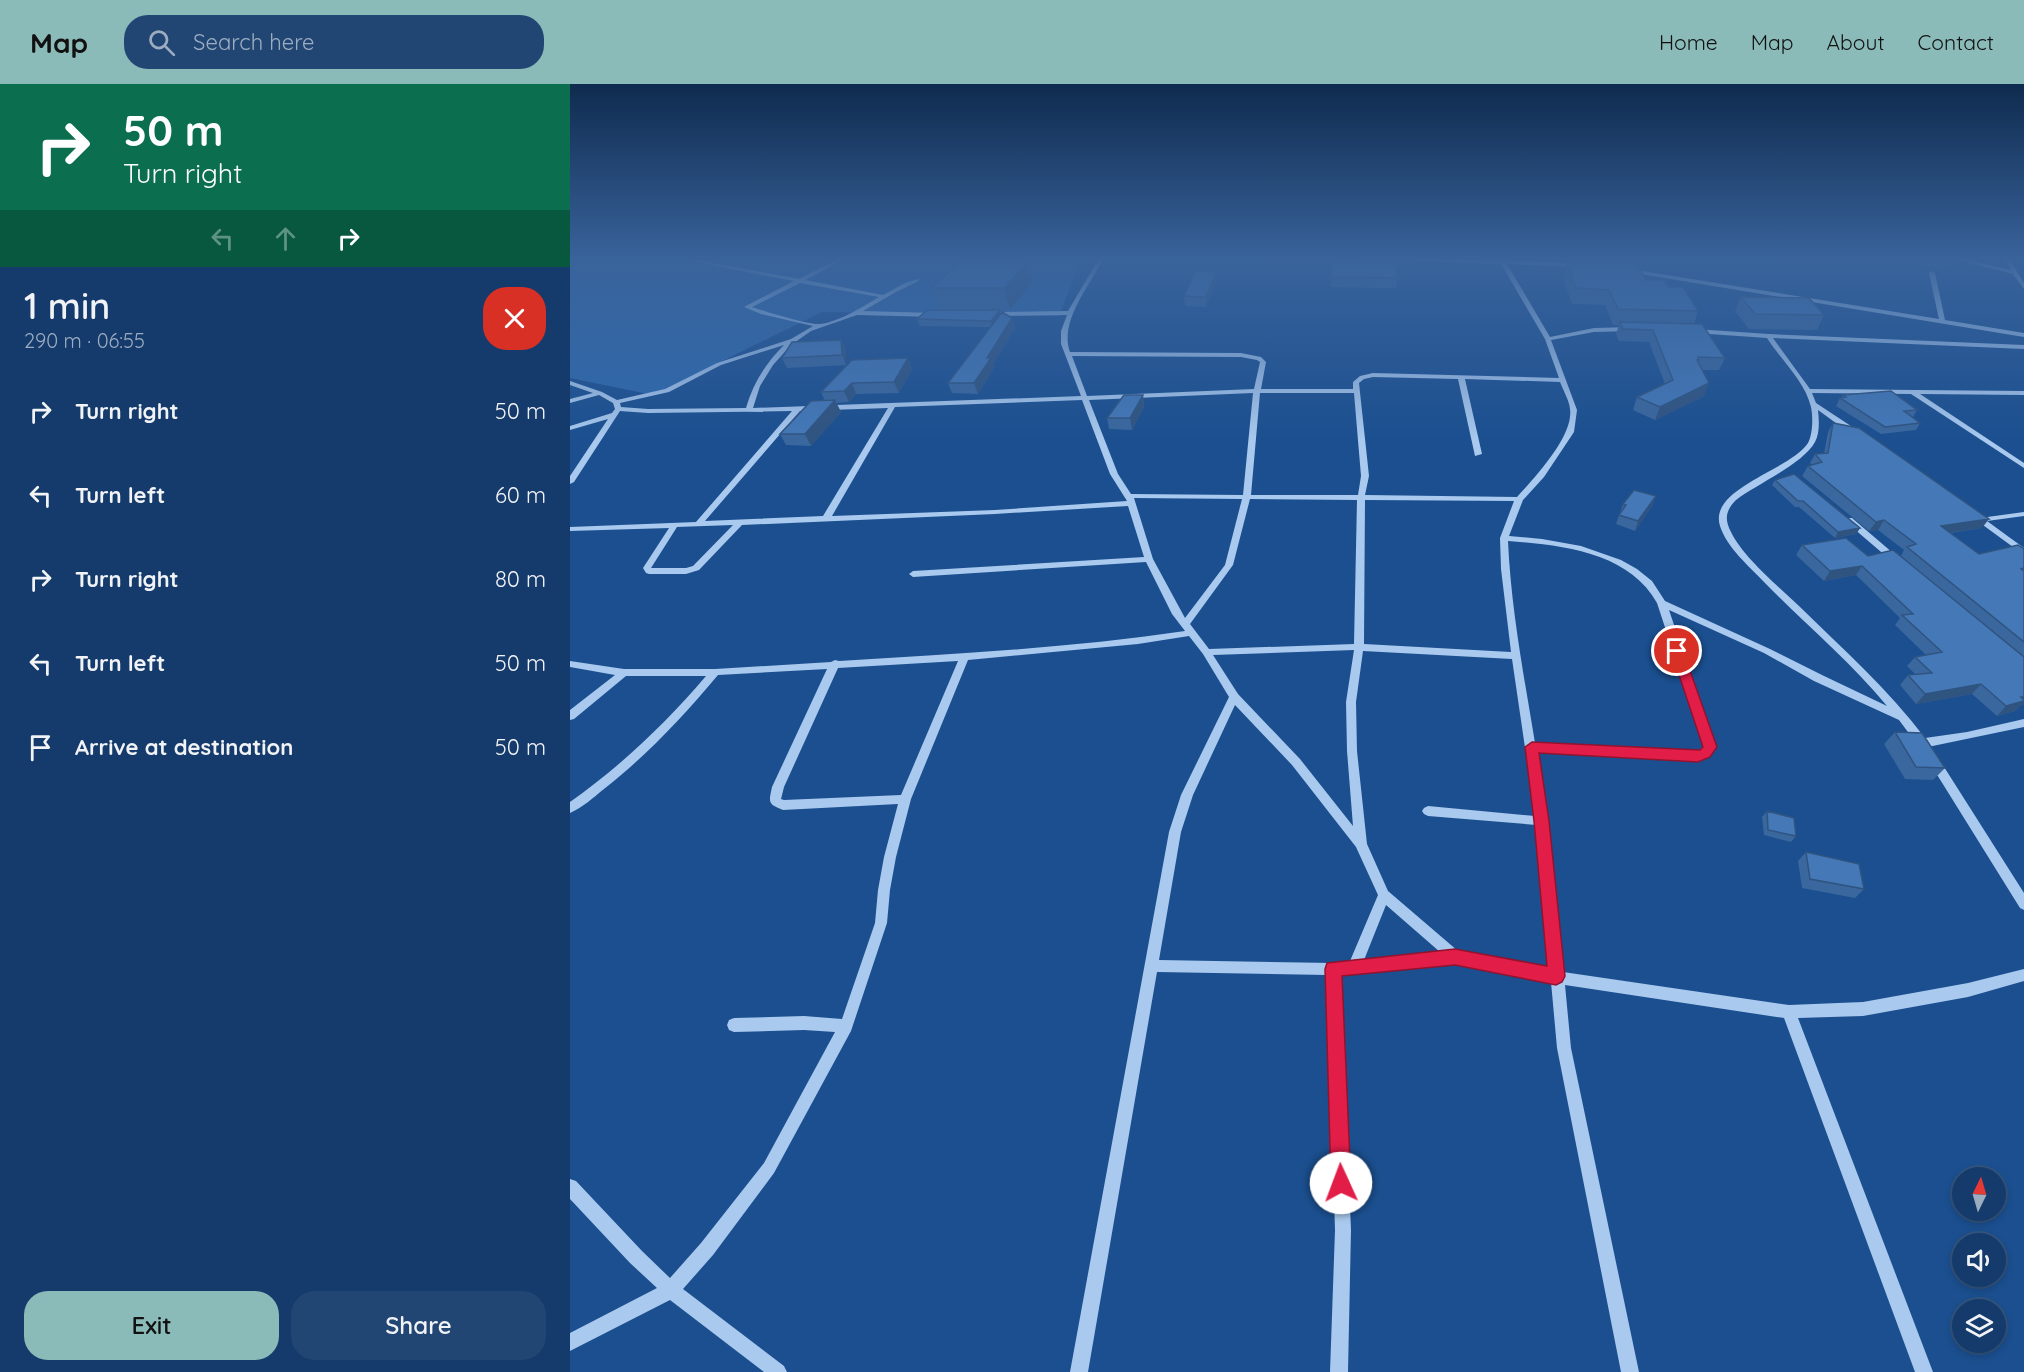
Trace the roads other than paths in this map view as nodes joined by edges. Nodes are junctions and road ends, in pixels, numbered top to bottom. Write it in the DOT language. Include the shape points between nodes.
graph roads {
  1 [pos="796,320"];
  2 [pos="836,320"];
  3 [pos="1068,320"];
  4 [pos="1537,320"];
  5 [pos="1930,320"];
  6 [pos="1942,322"];
  7 [pos="820,326"];
  8 [pos="1638,329"];
  9 [pos="1691,330"];
  10 [pos="2024,335"];
  11 [pos="1769,336"];
  12 [pos="1548,339"];
  13 [pos="794,340"];
  14 [pos="2024,347"];
  15 [pos="1068,354"];
  16 [pos="1461,378"];
  17 [pos="1563,380"];
  18 [pos="570,383"];
  19 [pos="667,391"];
  20 [pos="1257,391"];
  21 [pos="1356,391"];
  22 [pos="1807,391"];
  23 [pos="600,393"];
  24 [pos="1914,393"];
  25 [pos="2024,393"];
  26 [pos="1084,397"];
  27 [pos="570,401"];
  28 [pos="1814,404"];
  29 [pos="892,406"];
  30 [pos="617,408"];
  31 [pos="749,409"];
  32 [pos="798,409"];
  33 [pos="648,411"];
  34 [pos="570,428"];
  35 [pos="1862,438"];
  36 [pos="1478,454"];
  37 [pos="2024,466"];
  38 [pos="1784,467"];
  39 [pos="1792,474"];
  40 [pos="570,482"];
  41 [pos="1247,495"];
  42 [pos="1361,498"];
  43 [pos="1129,499"];
  44 [pos="1519,499"];
  45 [pos="1840,513"];
  46 [pos="1970,513"];
  47 [pos="2024,514"];
  48 [pos="826,519"];
  49 [pos="1980,520"];
  50 [pos="740,522"];
  51 [pos="675,524"];
  52 [pos="698,524"];
  53 [pos="570,529"];
  54 [pos="1504,538"];
  55 [pos="2024,552"];
  56 [pos="1149,559"];
  57 [pos="1909,570"];
  58 [pos="913,574"];
  59 [pos="1662,603"];
  60 [pos="1187,629"];
  61 [pos="1359,648"];
  62 [pos="1206,652"];
  63 [pos="1516,656"];
  64 [pos="964,657"];
  65 [pos="835,663"];
  66 [pos="570,664"];
  67 [pos="715,672"];
  68 [pos="624,673"];
  69 [pos="1234,697"];
  70 [pos="570,716"];
  71 [pos="1906,719"];
  72 [pos="2024,723"];
  73 [pos="1922,742"];
  74 [pos="1532,747"];
  75 [pos="906,799"];
  76 [pos="570,808"];
  77 [pos="1428,811"];
  78 [pos="1542,821"];
  79 [pos="1361,844"];
  80 [pos="1384,895"];
  81 [pos="2024,904"];
  82 [pos="1455,957"];
  83 [pos="1150,966"];
  84 [pos="1354,967"];
  85 [pos="1333,969"];
  86 [pos="2024,975"];
  87 [pos="1556,976"];
  88 [pos="1789,1012"];
  89 [pos="734,1025"];
  90 [pos="846,1026"];
  91 [pos="570,1187"];
  92 [pos="671,1290"];
  93 [pos="570,1342"];
  94 [pos="778,1372"];
  95 [pos="1079,1372"];
  96 [pos="1339,1372"];
  97 [pos="1630,1372"];
  98 [pos="1924,1372"];
  1 -- 7 [label="street"];
  2 -- 7 [label="street"];
  3 -- 15 [label="street" via="1063,336"];
  4 -- 12 [label="street"];
  5 -- 6 [label="street"];
  6 -- 10 [label="street"];
  7 -- 13 [label="street"];
  8 -- 12 [label="street" via="1594,330"];
  9 -- 11 [label="street"];
  11 -- 14 [label="street"];
  11 -- 22 [label="street"];
  12 -- 17 [label="street"];
  13 -- 19 [label="street" via="719,363"];
  13 -- 31 [label="street" via="756,385"];
  15 -- 20 [label="street" via="1254,356 1263,362"];
  15 -- 26 [label="street"];
  16 -- 17 [label="street"];
  16 -- 21 [label="street" via="1367,376 1356,382"];
  16 -- 36 [label="street"];
  17 -- 44 [label="street" via="1574,410 1570,432 1541,476"];
  18 -- 23 [label="street"];
  19 -- 30 [label="street"];
  19 -- 33 [label="street"];
  20 -- 21 [label="street"];
  20 -- 26 [label="street"];
  20 -- 41 [label="street"];
  21 -- 42 [label="street" via="1365,476"];
  22 -- 24 [label="street"];
  22 -- 28 [label="street"];
  23 -- 27 [label="street"];
  23 -- 30 [label="street"];
  24 -- 25 [label="street"];
  24 -- 37 [label="street"];
  26 -- 29 [label="street"];
  26 -- 43 [label="street" via="1114,474"];
  28 -- 35 [label="street"];
  28 -- 38 [label="street" via="1810,446"];
  29 -- 32 [label="street"];
  29 -- 48 [label="street"];
  30 -- 33 [label="street"];
  30 -- 34 [label="street"];
  30 -- 40 [label="street"];
  31 -- 32 [label="street"];
  31 -- 33 [label="street"];
  32 -- 52 [label="street"];
  38 -- 39 [label="street"];
  38 -- 71 [label="street" via="1728,503 1722,514 1725,528 1760,573"];
  41 -- 42 [label="street"];
  41 -- 43 [label="street"];
  41 -- 60 [label="street" via="1228,565"];
  42 -- 44 [label="street"];
  42 -- 61 [label="street"];
  43 -- 48 [label="street" via="995,512"];
  43 -- 56 [label="street"];
  44 -- 54 [label="street"];
  45 -- 57 [label="street"];
  46 -- 49 [label="street"];
  47 -- 49 [label="street"];
  48 -- 50 [label="street"];
  49 -- 55 [label="street"];
  50 -- 51 [label="street" via="696,568 649,571 647,568"];
  50 -- 52 [label="street"];
  51 -- 52 [label="street"];
  51 -- 53 [label="street"];
  54 -- 59 [label="street" via="1553,543 1602,556 1631,569 1651,585"];
  54 -- 63 [label="street"];
  56 -- 58 [label="street"];
  56 -- 60 [label="street"];
  59 -- 71 [label="street"];
  59 -- 74 [label="street" via="1710,747 1705,753 1698,756"];
  60 -- 62 [label="street"];
  60 -- 64 [label="street" via="1138,641"];
  61 -- 62 [label="street"];
  61 -- 63 [label="street"];
  61 -- 79 [label="street" via="1351,702"];
  62 -- 69 [label="street"];
  63 -- 74 [label="street"];
  64 -- 65 [label="street"];
  64 -- 75 [label="street"];
  65 -- 67 [label="street"];
  65 -- 75 [label="street" via="775,801 783,805"];
  66 -- 68 [label="street"];
  67 -- 68 [label="street"];
  67 -- 76 [label="street" via="668,726 622,769"];
  68 -- 70 [label="street"];
  69 -- 79 [label="street" via="1296,762"];
  69 -- 83 [label="street" via="1187,795 1174,832"];
  71 -- 73 [label="street"];
  72 -- 73 [label="street"];
  73 -- 81 [label="street"];
  74 -- 78 [label="street"];
  75 -- 90 [label="street" via="890,857 881,922"];
  77 -- 78 [label="street"];
  78 -- 87 [label="street"];
  79 -- 80 [label="street"];
  80 -- 82 [label="street"];
  80 -- 84 [label="street"];
  82 -- 84 [label="street"];
  82 -- 87 [label="street"];
  83 -- 85 [label="street"];
  83 -- 95 [label="street"];
  84 -- 85 [label="street"];
  85 -- 96 [label="street" via="1343,1230"];
  86 -- 88 [label="street" via="1968,990 1863,1009"];
  87 -- 88 [label="street"];
  87 -- 97 [label="street" via="1564,1048"];
  88 -- 98 [label="street"];
  89 -- 90 [label="street"];
  90 -- 92 [label="street" via="769,1168"];
  91 -- 92 [label="street"];
  92 -- 93 [label="street"];
  92 -- 94 [label="street"];
}
